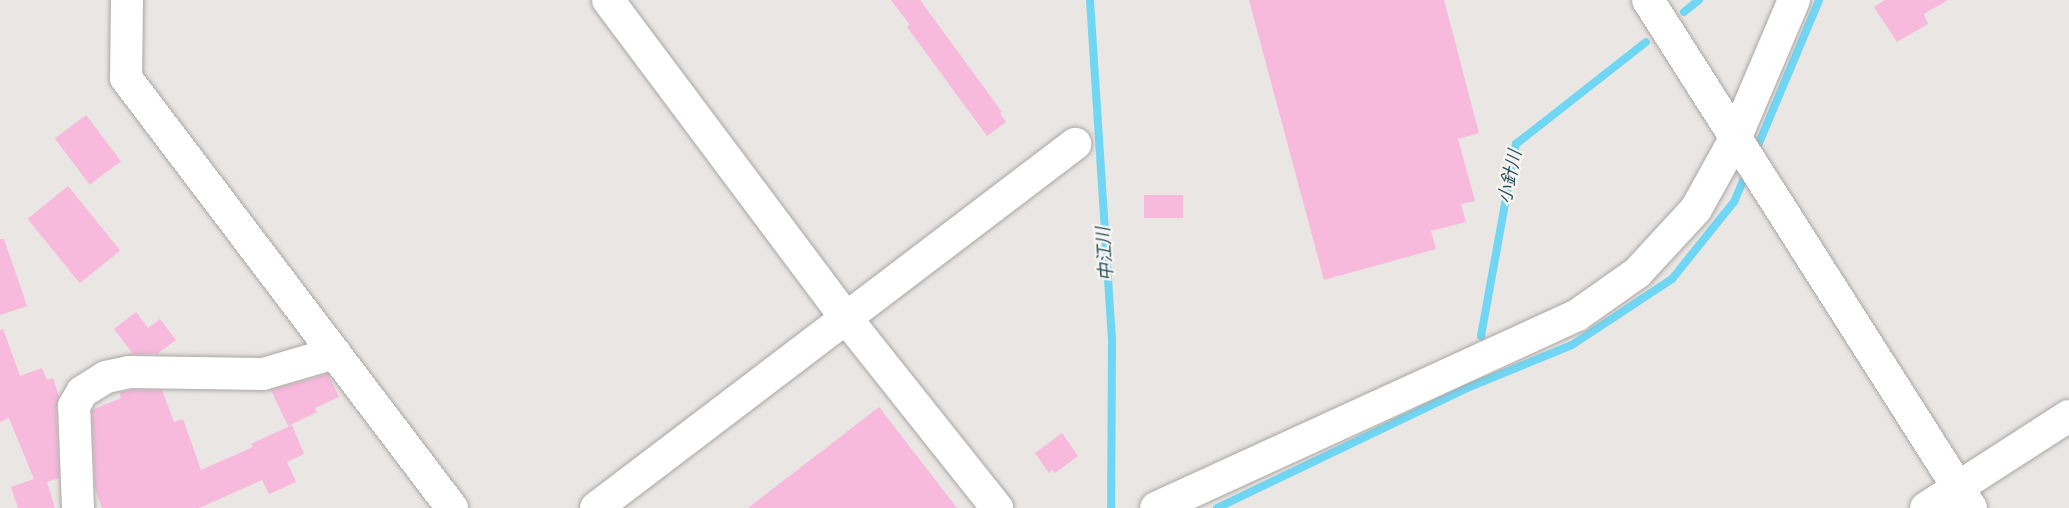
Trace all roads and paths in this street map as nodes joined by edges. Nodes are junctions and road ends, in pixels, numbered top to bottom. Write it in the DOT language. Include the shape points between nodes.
graph roads {
  1 [pos="127,0"];
  2 [pos="608,0"];
  3 [pos="1648,0"];
  4 [pos="1794,0"];
  5 [pos="1738,143"];
  6 [pos="1075,144"];
  7 [pos="846,318"];
  8 [pos="334,353"];
  9 [pos="2069,416"];
  10 [pos="1964,498"];
  11 [pos="78,508"];
  12 [pos="452,508"];
  13 [pos="596,508"];
  14 [pos="997,508"];
  15 [pos="1156,508"];
  16 [pos="1926,508"];
  1 -- 8 [label="street" via="126,78"];
  2 -- 7 [label="street"];
  3 -- 5 [label="street"];
  4 -- 5 [label="street"];
  5 -- 10 [label="street"];
  5 -- 15 [label="street" via="1696,209 1637,273 1576,316"];
  6 -- 7 [label="street"];
  7 -- 13 [label="street"];
  7 -- 14 [label="street"];
  8 -- 11 [label="street" via="263,374 129,372 106,377 82,392 75,406"];
  8 -- 12 [label="street"];
  9 -- 10 [label="street"];
  10 -- 16 [label="street"];
}
